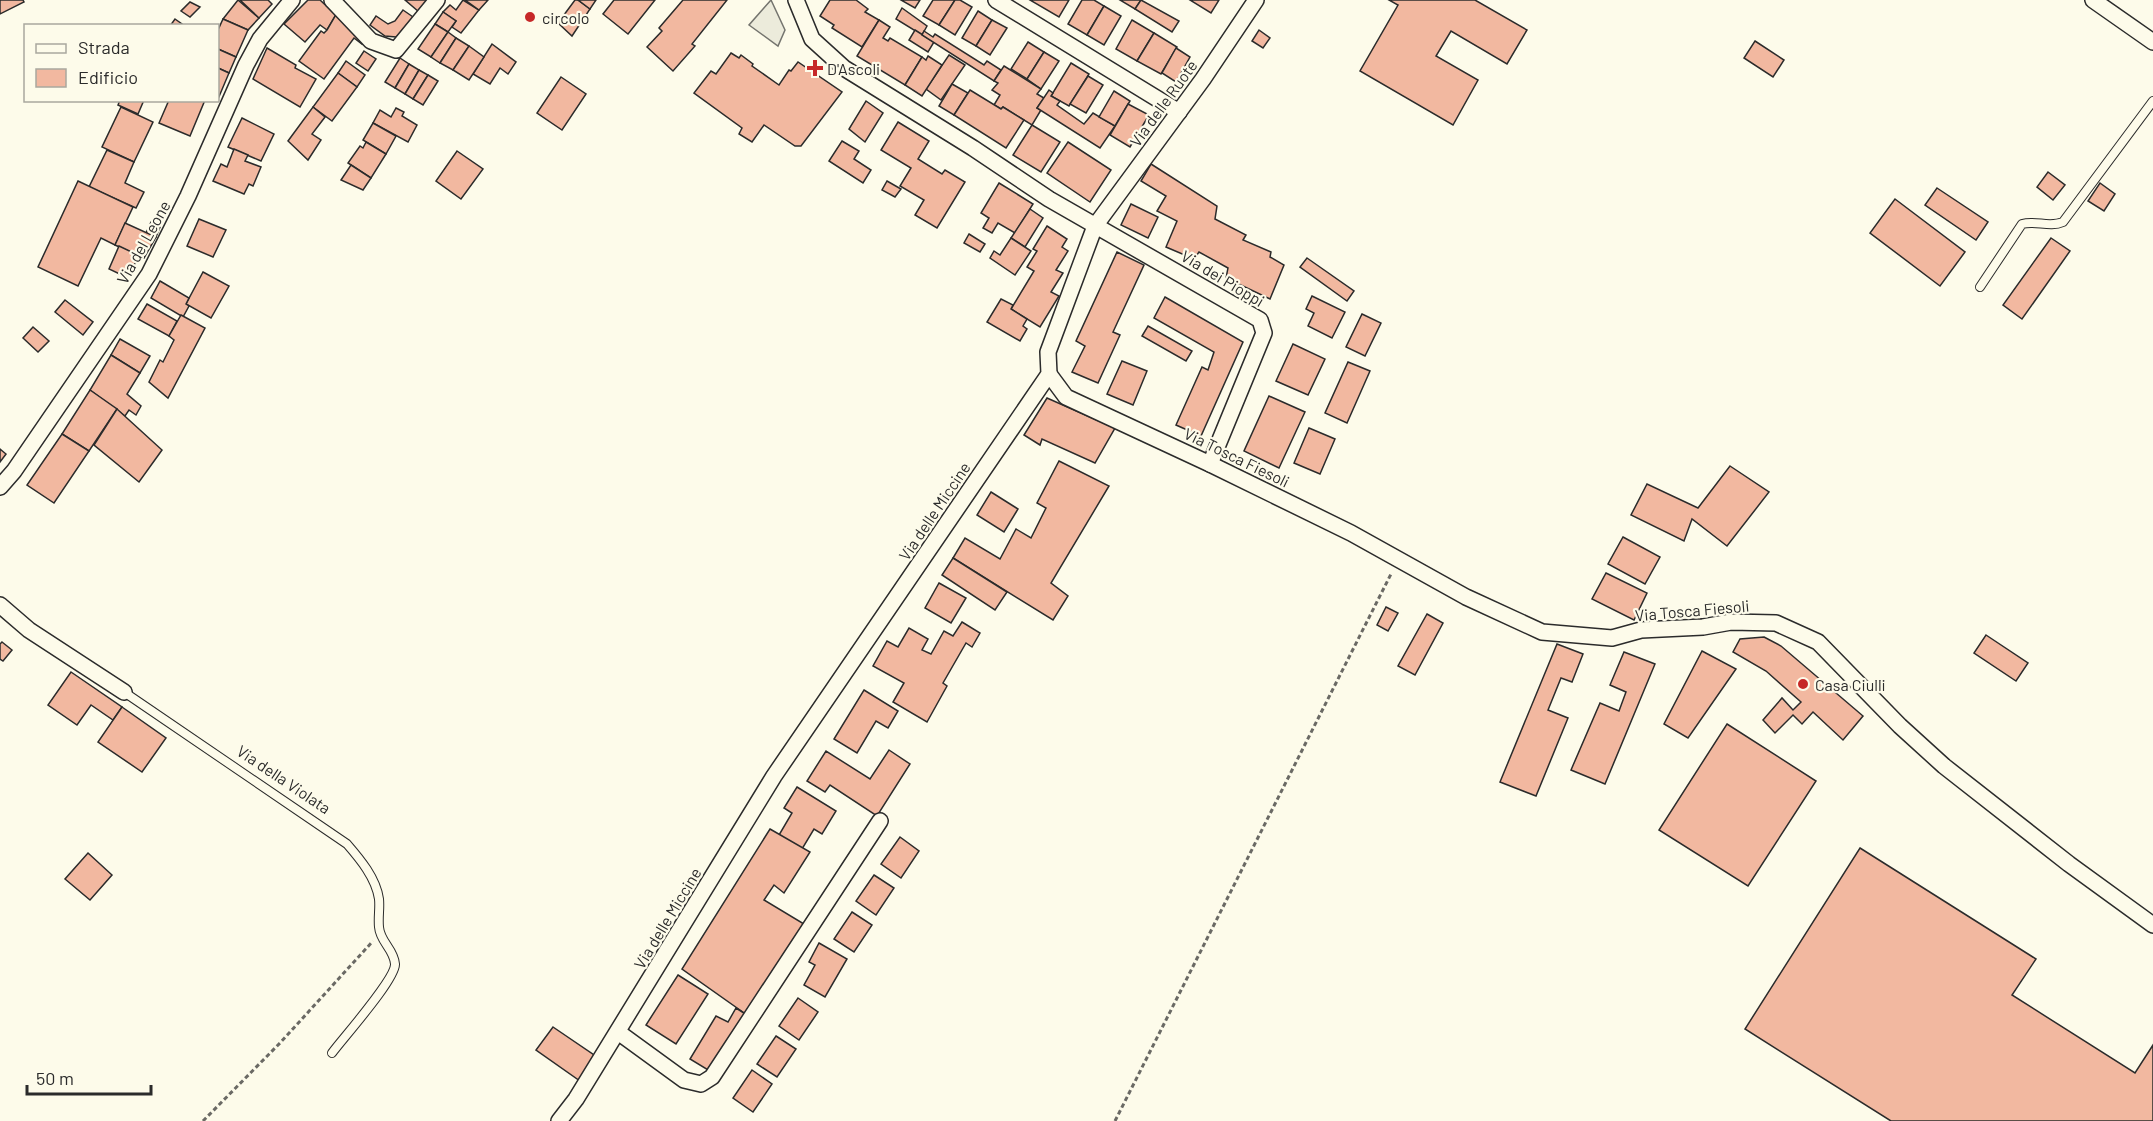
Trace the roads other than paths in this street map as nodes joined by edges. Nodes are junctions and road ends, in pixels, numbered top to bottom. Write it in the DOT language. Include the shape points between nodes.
graph roads {
  1 [pos="292,0"];
  2 [pos="332,0"];
  3 [pos="437,0"];
  4 [pos="796,0"];
  5 [pos="996,0"];
  6 [pos="1256,0"];
  7 [pos="2093,0"];
  8 [pos="2153,42"];
  9 [pos="2153,101"];
  10 [pos="1179,112"];
  11 [pos="1095,226"];
  12 [pos="1980,287"];
  13 [pos="1049,374"];
  14 [pos="1210,464"];
  15 [pos="0,487"];
  16 [pos="0,605"];
  17 [pos="124,692"];
  18 [pos="880,820"];
  19 [pos="2153,925"];
  20 [pos="618,1032"];
  21 [pos="332,1053"];
  22 [pos="559,1121"];
  1 -- 15 [label="street, Via del Leone" via="260,39 246,65 149,274"];
  2 -- 3 [label="street" via="371,41 396,50"];
  4 -- 11 [label="street" via="812,39 844,68"];
  5 -- 10 [label="street"];
  6 -- 10 [label="street, Via delle Ruote"];
  7 -- 8 [label="street"];
  9 -- 12 [label="lane" via="2063,222 2022,224"];
  10 -- 11 [label="street, Via delle Ruote"];
  11 -- 13 [label="street" via="1048,352"];
  11 -- 14 [label="street, Via dei Pioppi" via="1260,320 1264,333"];
  13 -- 14 [label="street, Via Tosca Fiesoli" via="1066,397"];
  13 -- 20 [label="street, Via delle Miccine" via="774,777"];
  14 -- 19 [label="street, Via Tosca Fiesoli" via="1351,533 1466,597 1542,632 1612,638 1641,630 1731,622 1776,623 1818,642 1944,766"];
  16 -- 17 [label="street, Via della Violata" via="29,630"];
  17 -- 21 [label="lane, Via della Violata" via="347,844 362,861 379,898 381,939 393,954 395,965 393,974"];
  18 -- 20 [label="street" via="712,1077 701,1084 684,1080"];
  20 -- 22 [label="street, Via delle Miccine"];
}
